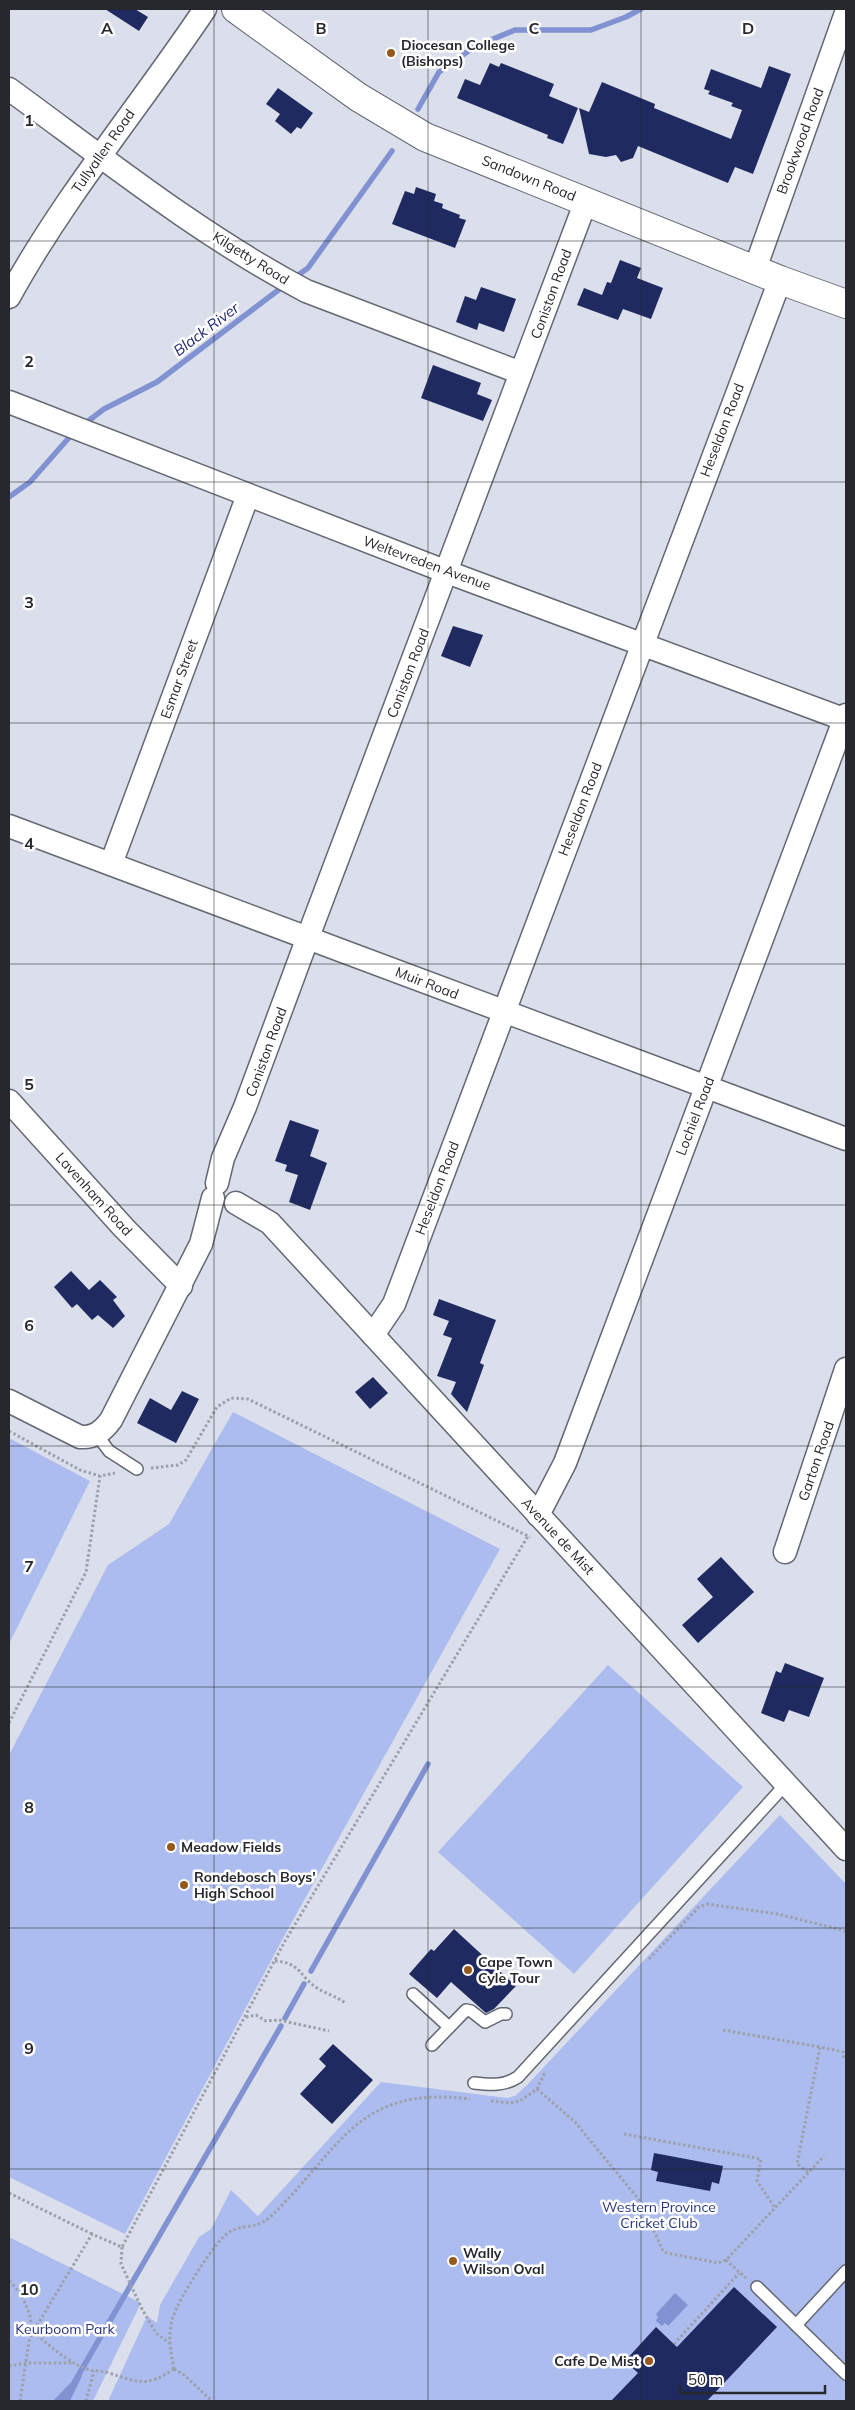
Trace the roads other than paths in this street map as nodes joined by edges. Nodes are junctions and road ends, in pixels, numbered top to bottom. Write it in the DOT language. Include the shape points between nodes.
graph roads {
  1 [pos="205,9"];
  2 [pos="236,9"];
  3 [pos="846,14"];
  4 [pos="9,89"];
  5 [pos="99,154"];
  6 [pos="586,201"];
  7 [pos="755,269"];
  8 [pos="780,280"];
  9 [pos="9,297"];
  10 [pos="846,304"];
  11 [pos="521,374"];
  12 [pos="9,402"];
  13 [pos="248,495"];
  14 [pos="447,572"];
  15 [pos="642,643"];
  16 [pos="846,718"];
  17 [pos="9,826"];
  18 [pos="111,864"];
  19 [pos="308,937"];
  20 [pos="504,1013"];
  21 [pos="706,1087"];
  22 [pos="9,1101"];
  23 [pos="846,1139"];
  24 [pos="227,1193"];
  25 [pos="180,1286"];
  26 [pos="373,1335"];
  27 [pos="846,1369"];
  28 [pos="9,1401"];
  29 [pos="97,1435"];
  30 [pos="137,1469"];
  31 [pos="538,1515"];
  32 [pos="785,1552"];
  33 [pos="786,1784"];
  34 [pos="846,1850"];
  35 [pos="413,1994"];
  36 [pos="506,2014"];
  37 [pos="448,2027"];
  38 [pos="432,2045"];
  39 [pos="474,2083"];
  40 [pos="846,2271"];
  41 [pos="757,2287"];
  42 [pos="796,2325"];
  43 [pos="846,2374"];
  1 -- 5 [label="street, Tullyallen Road"];
  2 -- 6 [label="street, Sandown Road" via="339,84 425,137"];
  3 -- 7 [label="street, Brookwood Road"];
  4 -- 5 [label="street, Kilgetty Road"];
  5 -- 9 [label="street, Tullyallen Road" via="32,255"];
  5 -- 11 [label="street, Kilgetty Road" via="154,196 273,274 306,291"];
  6 -- 7 [label="street, Sandown Road"];
  6 -- 11 [label="street, Coniston Road"];
  7 -- 8 [label="street, Sandown Road"];
  8 -- 10 [label="street, Sandown Road"];
  8 -- 15 [label="street, Heseldon Road"];
  11 -- 14 [label="street, Coniston Road"];
  12 -- 13 [label="street, Weltevreden Avenue"];
  13 -- 14 [label="street, Weltevreden Avenue"];
  13 -- 18 [label="street, Esmar Street"];
  14 -- 15 [label="street, Weltevreden Avenue"];
  14 -- 19 [label="street, Coniston Road"];
  15 -- 16 [label="street, Weltevreden Avenue"];
  15 -- 20 [label="street, Heseldon Road"];
  16 -- 21 [label="street, Lochiel Road"];
  17 -- 18 [label="street, Muir Road"];
  18 -- 19 [label="street, Muir Road"];
  19 -- 20 [label="street, Muir Road"];
  19 -- 24 [label="street, Coniston Road" via="220,1166"];
  20 -- 21 [label="street, Muir Road"];
  20 -- 26 [label="street, Heseldon Road" via="394,1304"];
  21 -- 23 [label="street, Muir Road"];
  21 -- 31 [label="street, Lochiel Road" via="565,1463"];
  22 -- 25 [label="street, Lavenham Road"];
  24 -- 25 [label="street, Coniston Road"];
  24 -- 26 [label="street, Avenue de Mist" via="260,1206 270,1223"];
  25 -- 29 [label="street, Coniston Road" via="111,1420"];
  26 -- 31 [label="street, Avenue de Mist"];
  27 -- 32 [label="street, Garton Road"];
  28 -- 29 [label="street" via="72,1434 86,1438"];
  29 -- 30 [label="lane" via="108,1451"];
  31 -- 33 [label="street, Avenue de Mist"];
  33 -- 34 [label="street, Avenue de Mist"];
  33 -- 39 [label="lane" via="518,2077 499,2085"];
  35 -- 37 [label="lane"];
  36 -- 37 [label="lane" via="485,2022 466,2010"];
  37 -- 38 [label="lane"];
  40 -- 42 [label="lane"];
  41 -- 42 [label="lane"];
  42 -- 43 [label="lane"];
}
